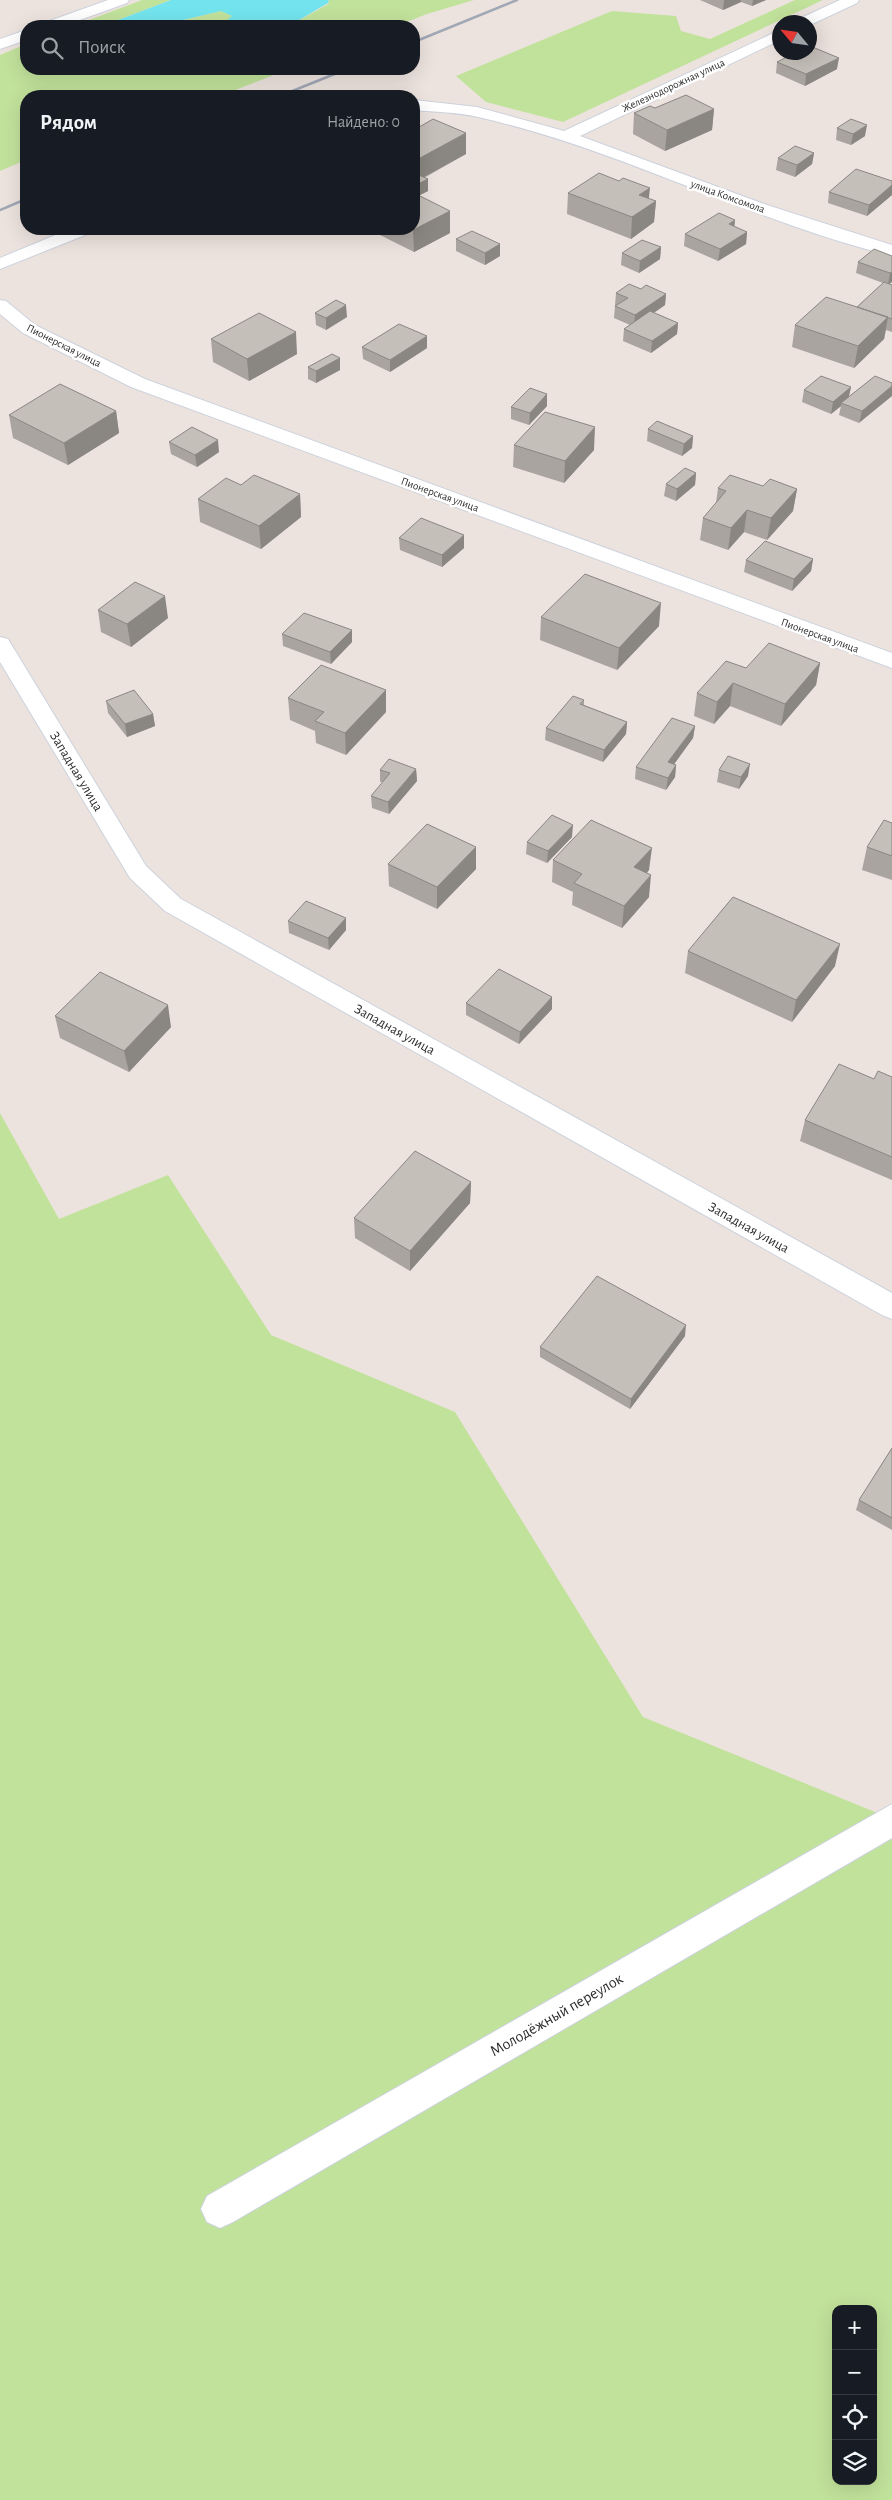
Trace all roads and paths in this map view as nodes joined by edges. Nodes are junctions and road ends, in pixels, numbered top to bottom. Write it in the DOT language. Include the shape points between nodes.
graph roads {
  1 [pos="122,0"];
  2 [pos="852,0"];
  3 [pos="817,16"];
  4 [pos="66,20"];
  5 [pos="20,36"];
  6 [pos="772,38"];
  7 [pos="0,44"];
  8 [pos="420,107"];
  9 [pos="566,136"];
  10 [pos="70,235"];
  11 [pos="892,251"];
  12 [pos="0,264"];
  13 [pos="0,304"];
  14 [pos="0,644"];
  15 [pos="892,661"];
  16 [pos="892,1307"];
  17 [pos="892,1820"];
  18 [pos="220,2209"];
  1 -- 4 [label="street"];
  2 -- 3 [label="street"];
  5 -- 7 [label="street"];
  6 -- 9 [label="street, Железнодорожная улица"];
  8 -- 9 [label="street, улица Комсомола" via="477,112"];
  9 -- 11 [label="street, улица Комсомола" via="761,209"];
  10 -- 12 [label="street"];
  13 -- 15 [label="street, Пионерская улица" via="29,329 138,383"];
  14 -- 16 [label="street, Западная улица" via="138,872 173,905"];
  17 -- 18 [label="street, Молодёжный переулок"];
}
